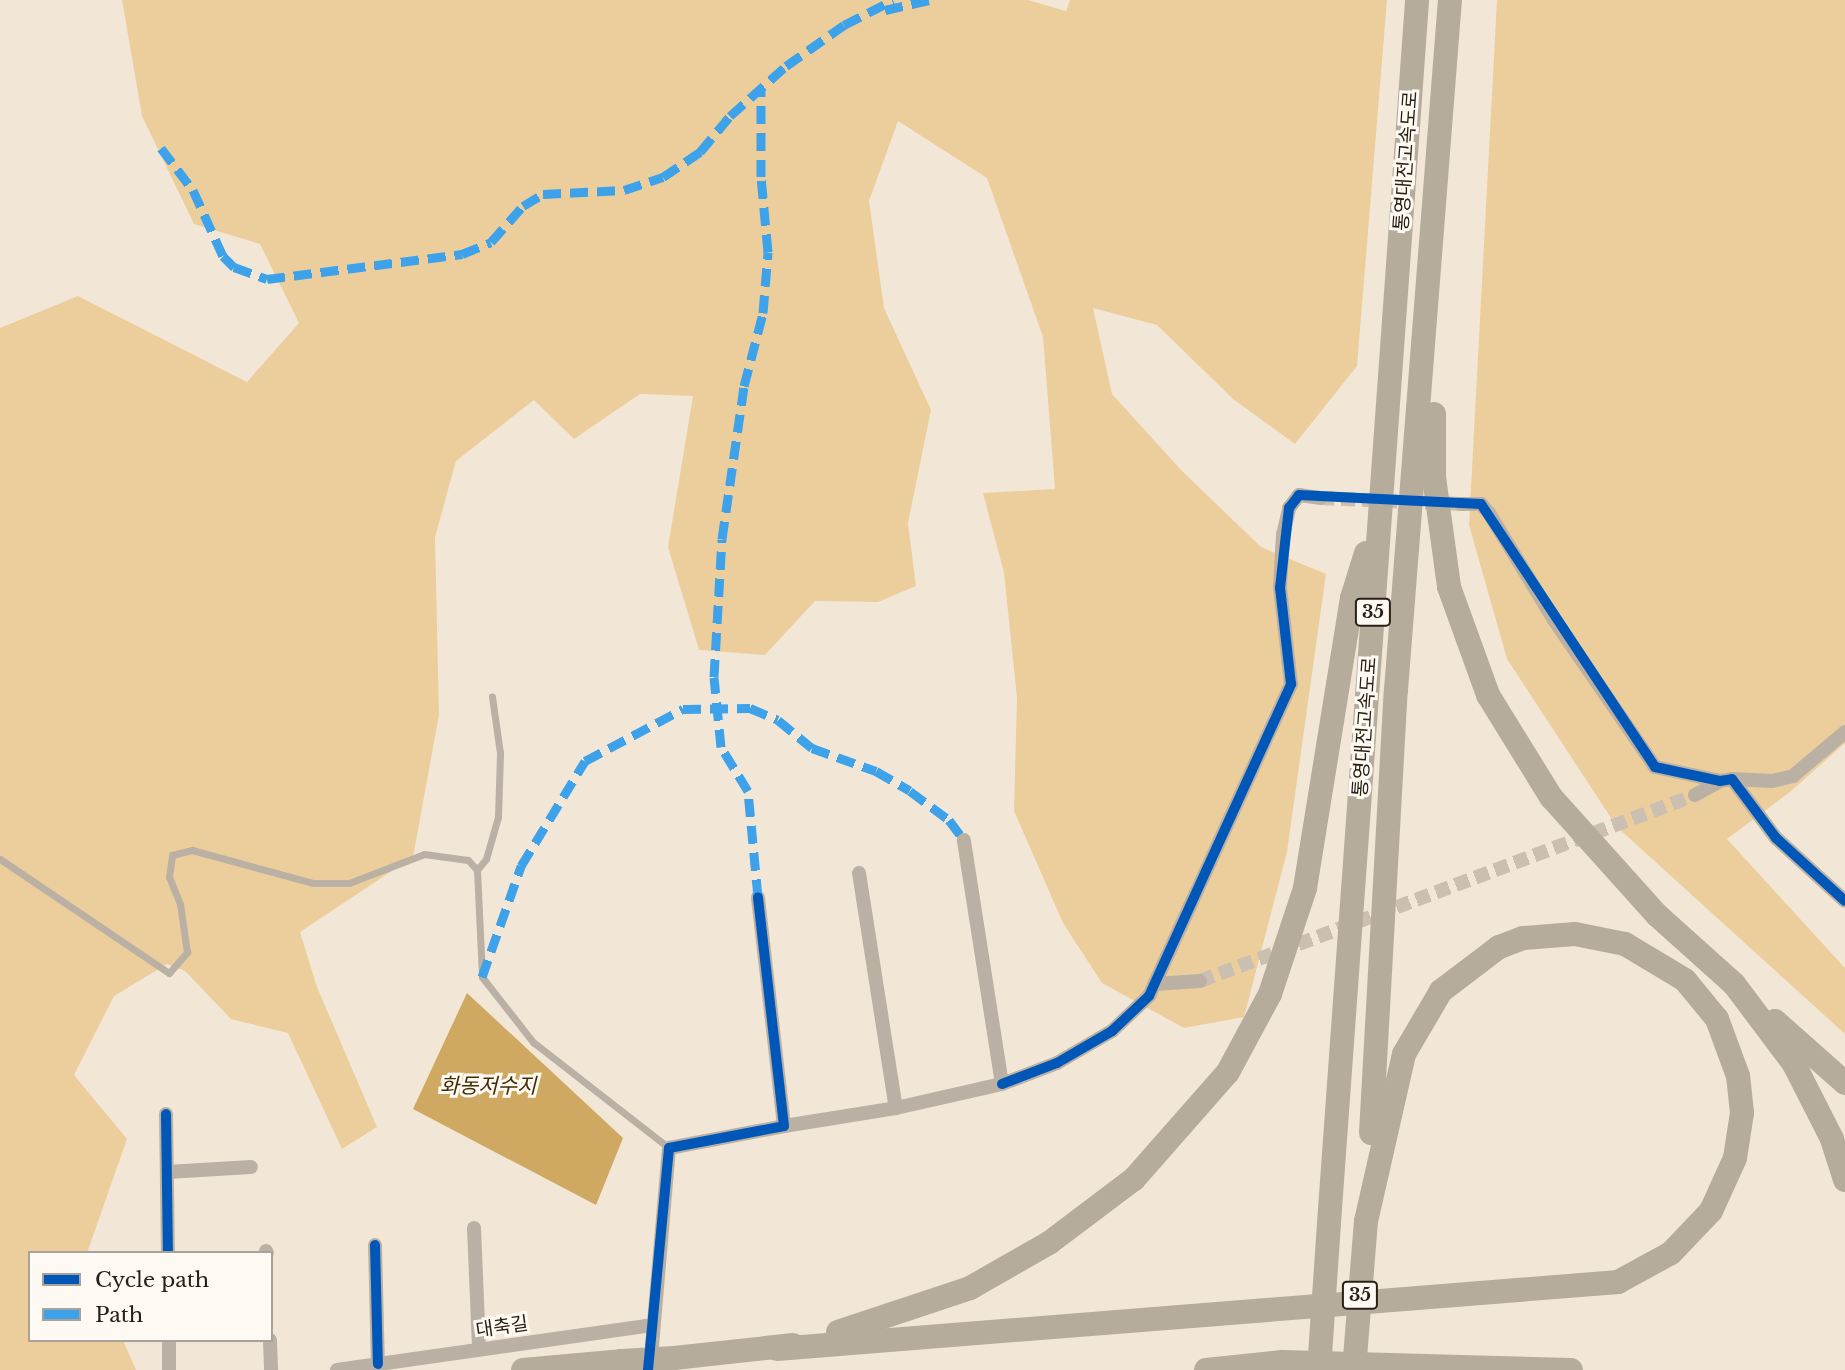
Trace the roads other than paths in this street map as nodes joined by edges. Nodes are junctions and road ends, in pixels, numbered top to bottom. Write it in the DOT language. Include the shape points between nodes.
graph roads {
  1 [pos="1417,0"];
  2 [pos="1450,0"];
  3 [pos="1433,257"];
  4 [pos="1320,498"];
  5 [pos="1461,504"];
  6 [pos="1377,519"];
  7 [pos="492,697"];
  8 [pos="1845,732"];
  9 [pos="1726,780"];
  10 [pos="1695,795"];
  11 [pos="964,840"];
  12 [pos="0,859"];
  13 [pos="477,870"];
  14 [pos="859,873"];
  15 [pos="758,897"];
  16 [pos="1845,901"];
  17 [pos="1200,981"];
  18 [pos="1154,984"];
  19 [pos="1734,985"];
  20 [pos="1845,1083"];
  21 [pos="1002,1084"];
  22 [pos="896,1108"];
  23 [pos="166,1114"];
  24 [pos="784,1126"];
  25 [pos="668,1148"];
  26 [pos="251,1167"];
  27 [pos="167,1172"];
  28 [pos="1845,1180"];
  29 [pos="1366,1221"];
  30 [pos="474,1228"];
  31 [pos="375,1245"];
  32 [pos="168,1251"];
  33 [pos="652,1325"];
  34 [pos="169,1342"];
  35 [pos="270,1342"];
  36 [pos="652,1346"];
  37 [pos="479,1349"];
  38 [pos="777,1349"];
  39 [pos="378,1364"];
  40 [pos="169,1370"];
  41 [pos="271,1370"];
  42 [pos="337,1370"];
  43 [pos="523,1370"];
  44 [pos="1206,1370"];
  45 [pos="1319,1370"];
  46 [pos="1354,1370"];
  47 [pos="1571,1370"];
  1 -- 6 [label="highway, 통영대전고속도로 / 35"];
  2 -- 3 [label="highway, 통영대전고속도로 / 35"];
  3 -- 19 [label="highway" via="1434,477 1449,587 1466,643 1488,695 1550,797 1638,897"];
  3 -- 29 [label="highway, 통영대전고속도로 / 35" via="1396,690"];
  4 -- 18 [label="street" via="1300,495 1289,508 1283,535 1280,588 1291,684"];
  5 -- 9 [label="street" via="1481,504 1489,513 1554,620 1655,767"];
  6 -- 38 [label="highway" via="1352,598 1305,888 1270,994 1228,1072 1134,1179 1049,1243 960,1292 881,1321"];
  6 -- 45 [label="highway, 통영대전고속도로 / 35, bridge" via="1367,721"];
  7 -- 13 [label="lane" via="499,753 498,817 486,859"];
  8 -- 9 [label="street" via="1793,776"];
  9 -- 10 [label="street"];
  9 -- 16 [label="street" via="1776,838"];
  11 -- 21 [label="street"];
  12 -- 13 [label="lane" via="83,920 169,974 187,951 180,904 169,877 172,855 192,850 313,883 349,883 424,854 468,860"];
  13 -- 25 [label="lane" via="482,977 533,1042"];
  14 -- 22 [label="street"];
  15 -- 24 [label="street"];
  17 -- 18 [label="street"];
  18 -- 21 [label="street" via="1149,996 1112,1031 1057,1063"];
  19 -- 20 [label="highway"];
  19 -- 28 [label="highway" via="1794,1064 1832,1139"];
  21 -- 22 [label="street"];
  22 -- 24 [label="street"];
  23 -- 27 [label="street"];
  24 -- 25 [label="street"];
  25 -- 33 [label="street"];
  26 -- 27 [label="street"];
  27 -- 32 [label="street"];
  29 -- 38 [label="highway" via="1404,1054 1441,991 1499,947 1523,938 1575,934 1625,944 1685,980 1717,1019 1738,1076 1742,1113 1735,1158 1711,1211 1671,1253 1618,1282"];
  29 -- 46 [label="highway, 통영대전고속도로 / 35, bridge"];
  30 -- 37 [label="street"];
  31 -- 39 [label="street"];
  33 -- 36 [label="street"];
  33 -- 37 [label="street, 대축길"];
  34 -- 40 [label="street"];
  35 -- 41 [label="street"];
  37 -- 39 [label="street, 대축길"];
  38 -- 43 [label="highway, bridge"];
  39 -- 42 [label="street, 대축길"];
  44 -- 47 [label="highway" via="1282,1362"];
}
